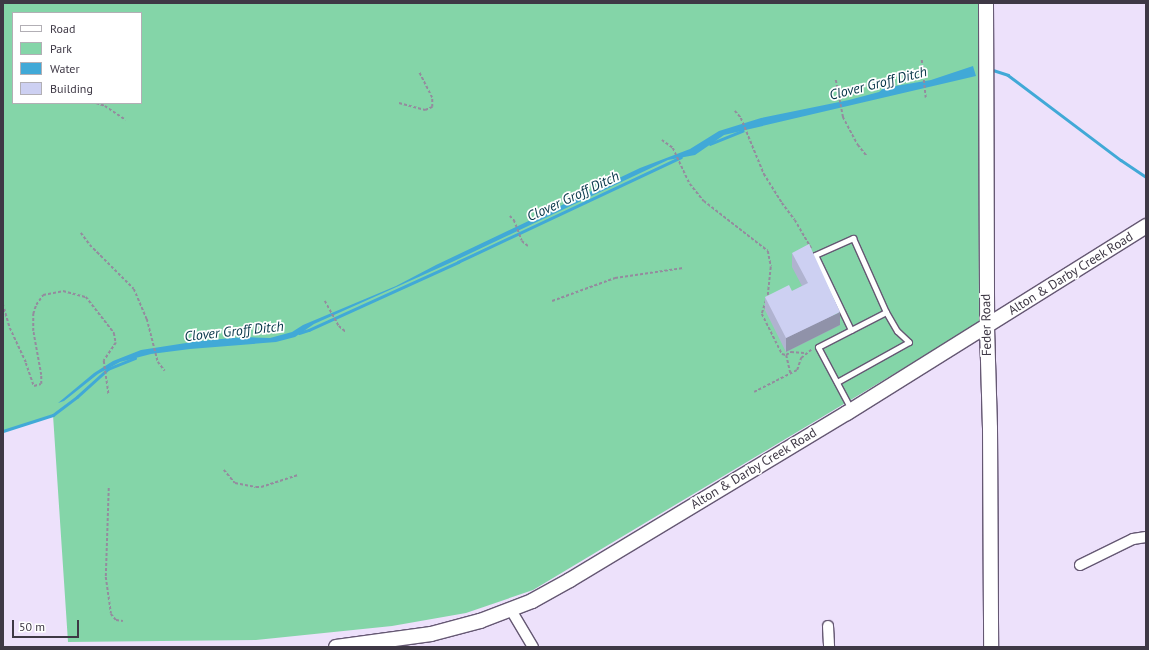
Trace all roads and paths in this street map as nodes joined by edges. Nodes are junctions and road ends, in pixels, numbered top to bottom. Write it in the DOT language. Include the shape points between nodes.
graph roads {
  1 [pos="986,3"];
  2 [pos="922,60"];
  3 [pos="419,72"];
  4 [pos="836,80"];
  5 [pos="926,98"];
  6 [pos="399,103"];
  7 [pos="99,104"];
  8 [pos="735,111"];
  9 [pos="126,120"];
  10 [pos="662,140"];
  11 [pos="867,156"];
  12 [pos="510,216"];
  13 [pos="1146,226"];
  14 [pos="81,233"];
  15 [pos="528,246"];
  16 [pos="814,255"];
  17 [pos="683,268"];
  18 [pos="325,301"];
  19 [pos="552,301"];
  20 [pos="3,304"];
  21 [pos="886,312"];
  22 [pos="986,326"];
  23 [pos="851,330"];
  24 [pos="346,332"];
  25 [pos="818,346"];
  26 [pos="805,353"];
  27 [pos="786,356"];
  28 [pos="165,371"];
  29 [pos="790,373"];
  30 [pos="837,382"];
  31 [pos="754,392"];
  32 [pos="109,395"];
  33 [pos="852,410"];
  34 [pos="224,470"];
  35 [pos="297,475"];
  36 [pos="109,488"];
  37 [pos="1146,537"];
  38 [pos="1080,565"];
  39 [pos="511,610"];
  40 [pos="123,621"];
  41 [pos="828,626"];
  42 [pos="336,647"];
  43 [pos="533,647"];
  44 [pos="829,647"];
  45 [pos="991,647"];
  1 -- 22 [label="main road, Feder Road"];
  2 -- 5 [label="path"];
  3 -- 6 [label="path" via="432,98 432,107 425,110"];
  4 -- 11 [label="path" via="841,112 858,145"];
  7 -- 9 [label="path"];
  8 -- 16 [label="path" via="741,118 764,174 795,220"];
  10 -- 27 [label="path" via="672,148 690,184 704,200 768,251 771,267 769,294 762,314 782,354"];
  12 -- 15 [label="path" via="522,241"];
  13 -- 22 [label="main road, Alton & Darby Creek Road"];
  14 -- 28 [label="path" via="134,289 154,340 158,362"];
  16 -- 21 [label="lane" via="853,238"];
  16 -- 23 [label="lane"];
  17 -- 19 [label="path" via="615,278"];
  18 -- 24 [label="path" via="339,326"];
  20 -- 32 [label="path" via="34,386 41,384 33,331 36,305 43,295 63,291 86,297 114,333 116,344 104,361"];
  21 -- 23 [label="lane"];
  21 -- 30 [label="lane" via="897,331 909,342"];
  22 -- 33 [label="main road, Alton & Darby Creek Road"];
  22 -- 45 [label="main road, Feder Road" via="990,436"];
  23 -- 25 [label="lane"];
  25 -- 26 [label="path"];
  25 -- 30 [label="lane"];
  26 -- 27 [label="path" via="791,352"];
  26 -- 29 [label="path" via="797,370"];
  27 -- 29 [label="path"];
  29 -- 31 [label="path"];
  30 -- 33 [label="lane"];
  33 -- 39 [label="main road, Alton & Darby Creek Road" via="570,580"];
  34 -- 35 [label="path" via="235,483 256,487"];
  36 -- 40 [label="path" via="106,577 111,614 116,620"];
  37 -- 38 [label="street" via="1133,539"];
  39 -- 42 [label="main road, Alton & Darby Creek Road" via="431,634"];
  39 -- 43 [label="street"];
  41 -- 44 [label="street"];
}
